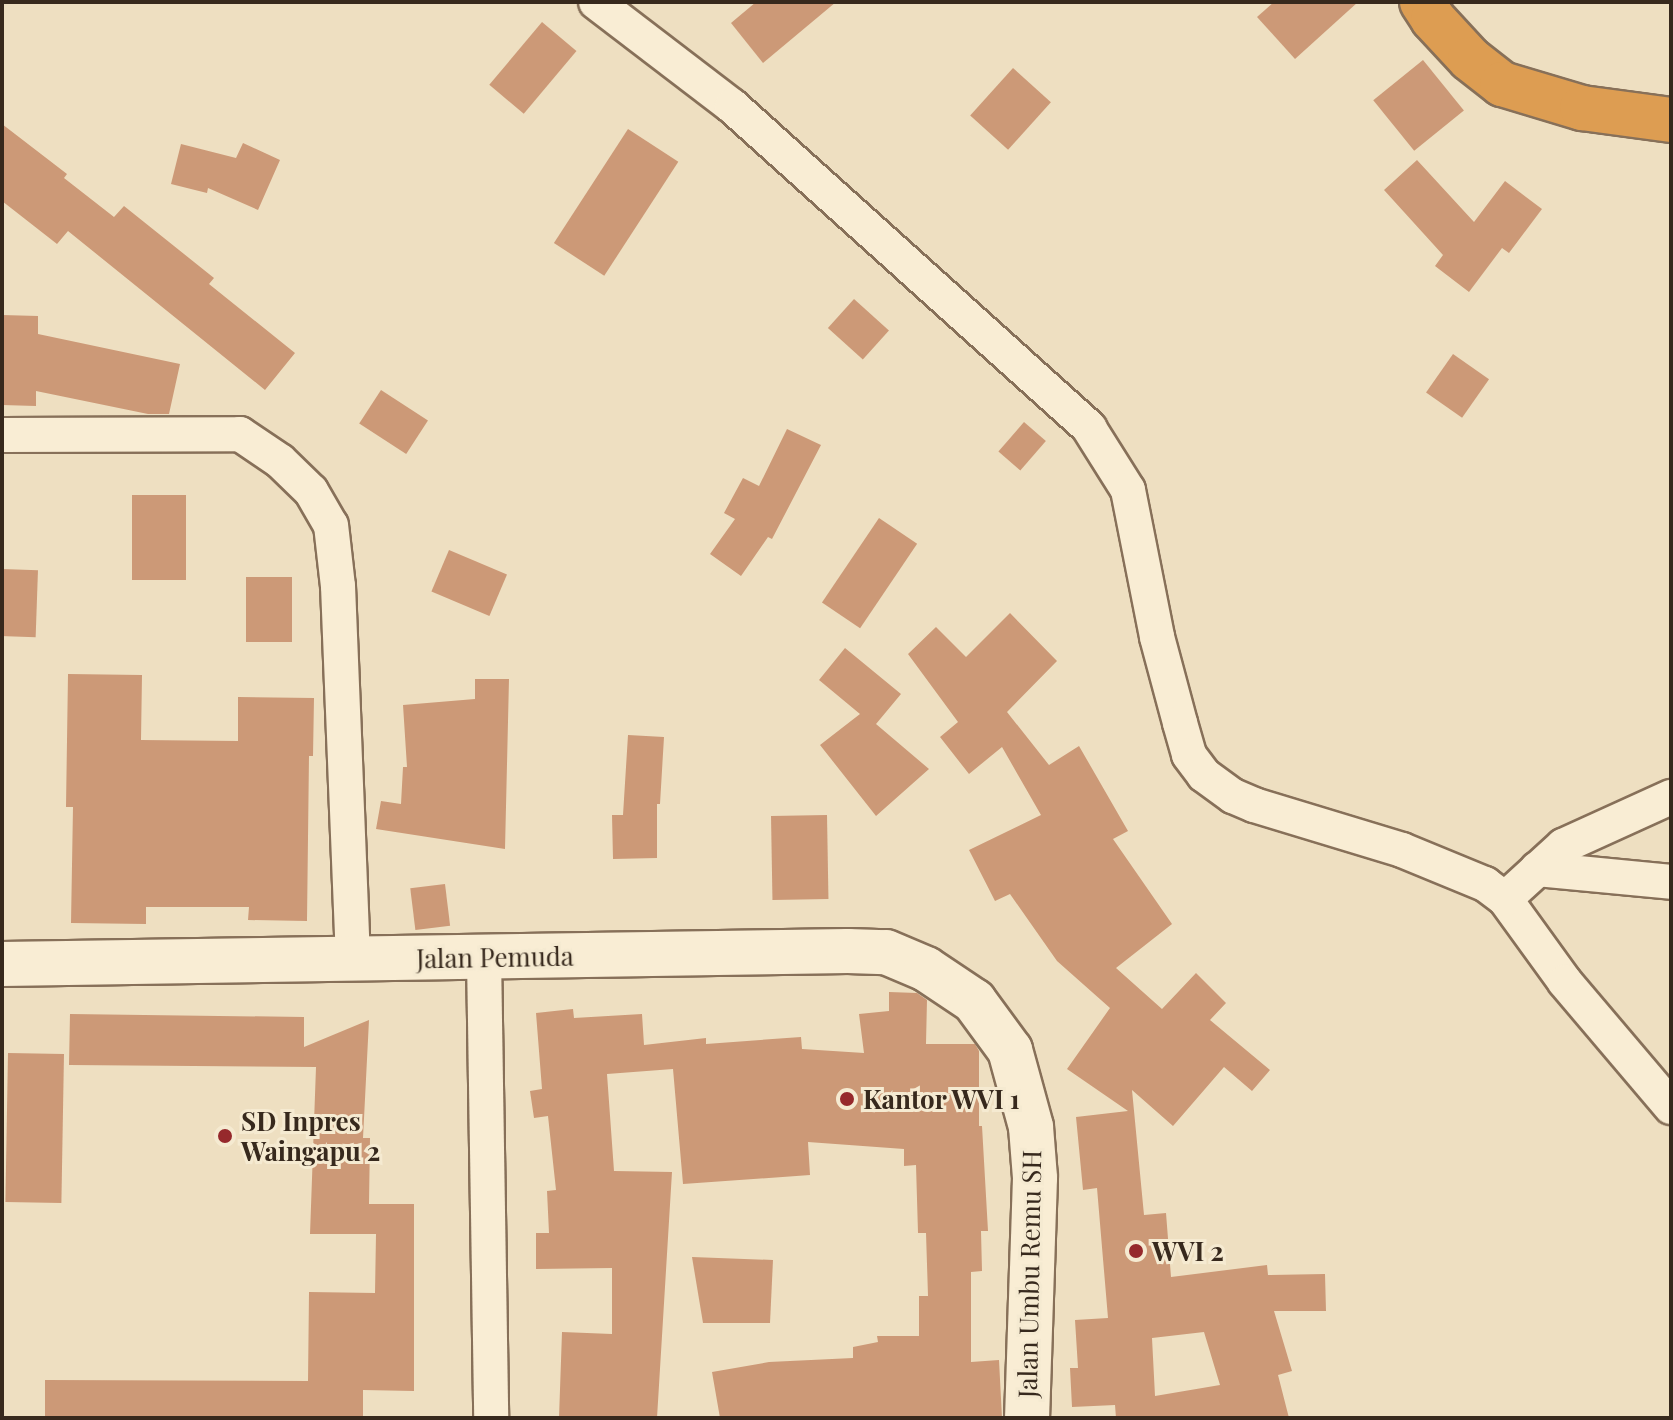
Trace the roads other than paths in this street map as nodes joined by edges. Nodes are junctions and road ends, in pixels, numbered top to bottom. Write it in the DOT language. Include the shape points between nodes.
graph roads {
  1 [pos="596,2"];
  2 [pos="1422,2"];
  3 [pos="1671,120"];
  4 [pos="2,435"];
  5 [pos="1671,797"];
  6 [pos="1537,869"];
  7 [pos="1671,882"];
  8 [pos="1505,899"];
  9 [pos="484,957"];
  10 [pos="353,959"];
  11 [pos="2,964"];
  12 [pos="974,1001"];
  13 [pos="1671,1107"];
  14 [pos="491,1418"];
  15 [pos="1027,1418"];
  1 -- 8 [label="street" via="732,106 1089,428 1128,490 1157,637 1189,755 1204,775 1254,805 1428,860 1485,884"];
  2 -- 3 [label="highway" via="1470,59 1502,84 1582,108"];
  4 -- 10 [label="street" via="240,434 311,491 331,525 338,586"];
  5 -- 6 [label="street" via="1563,846"];
  6 -- 7 [label="street"];
  6 -- 8 [label="street"];
  8 -- 13 [label="street" via="1565,982"];
  9 -- 10 [label="street, Jalan Pemuda"];
  9 -- 12 [label="street, Jalan Pemuda" via="886,952 926,969"];
  9 -- 14 [label="street"];
  10 -- 11 [label="street, Jalan Pemuda"];
  12 -- 15 [label="street, Jalan Umbu Remu SH" via="1010,1050 1031,1127 1035,1207"];
}
